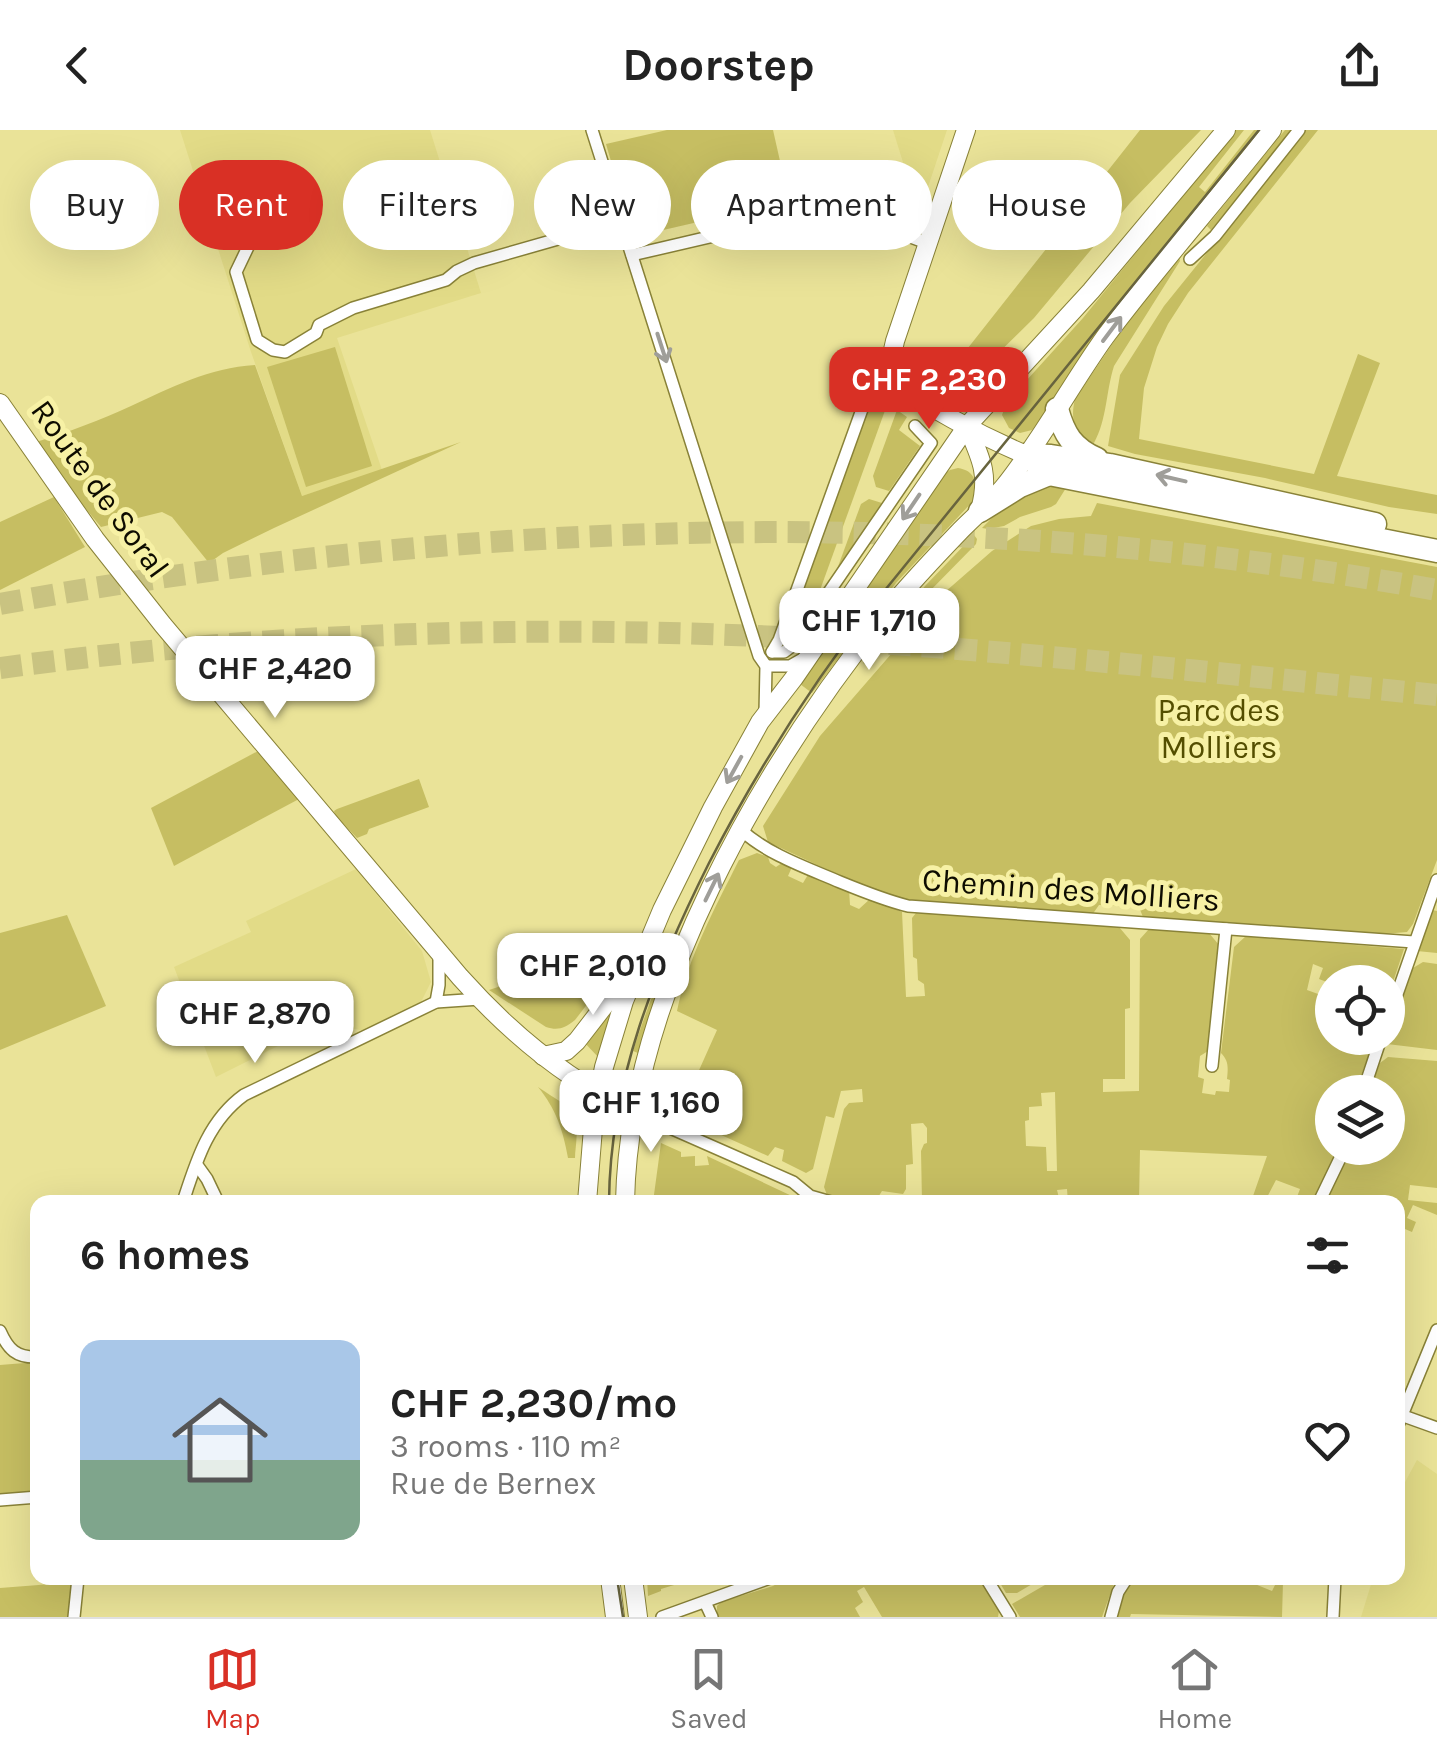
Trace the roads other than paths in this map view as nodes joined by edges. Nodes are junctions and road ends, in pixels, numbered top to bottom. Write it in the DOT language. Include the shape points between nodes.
graph roads {
  1 [pos="592,130"];
  2 [pos="966,130"];
  3 [pos="1226,130"];
  4 [pos="1272,130"];
  5 [pos="1299,130"];
  6 [pos="602,160"];
  7 [pos="932,229"];
  8 [pos="691,242"];
  9 [pos="534,245"];
  10 [pos="247,250"];
  11 [pos="630,250"];
  12 [pos="925,250"];
  13 [pos="632,255"];
  14 [pos="1190,259"];
  15 [pos="874,376"];
  16 [pos="0,403"];
  17 [pos="1057,409"];
  18 [pos="915,426"];
  19 [pos="966,426"];
  20 [pos="1026,456"];
  21 [pos="1110,465"];
  22 [pos="1050,474"];
  23 [pos="980,511"];
  24 [pos="1437,536"];
  25 [pos="1437,551"];
  26 [pos="808,656"];
  27 [pos="766,666"];
  28 [pos="765,715"];
  29 [pos="741,830"];
  30 [pos="1437,880"];
  31 [pos="1433,905"];
  32 [pos="1226,929"];
  33 [pos="1414,942"];
  34 [pos="439,952"];
  35 [pos="640,959"];
  36 [pos="1405,969"];
  37 [pos="480,999"];
  38 [pos="436,1002"];
  39 [pos="543,1056"];
  40 [pos="1212,1066"];
  41 [pos="598,1094"];
  42 [pos="634,1112"];
  43 [pos="197,1165"];
  44 [pos="1337,1165"];
  45 [pos="186,1195"];
  46 [pos="215,1195"];
  47 [pos="587,1195"];
  48 [pos="624,1195"];
  49 [pos="805,1195"];
  50 [pos="1322,1195"];
  51 [pos="1437,1330"];
  52 [pos="0,1331"];
  53 [pos="30,1357"];
  54 [pos="1405,1404"];
  55 [pos="1405,1420"];
  56 [pos="1437,1428"];
  57 [pos="30,1498"];
  58 [pos="0,1500"];
  59 [pos="77,1585"];
  60 [pos="611,1585"];
  61 [pos="634,1585"];
  62 [pos="751,1585"];
  63 [pos="990,1585"];
  64 [pos="1122,1585"];
  65 [pos="1335,1585"];
  66 [pos="706,1602"];
  67 [pos="74,1617"];
  68 [pos="602,1617"];
  69 [pos="616,1617"];
  70 [pos="638,1617"];
  71 [pos="662,1617"];
  72 [pos="712,1617"];
  73 [pos="1010,1617"];
  74 [pos="1111,1617"];
  75 [pos="1333,1617"];
  1 -- 6 [label="street"];
  2 -- 7 [label="main road"];
  3 -- 19 [label="main road"];
  17 -- 4 [label="main road, one-way" via="1120,317"];
  5 -- 14 [label="street"];
  8 -- 13 [label="street"];
  9 -- 10 [label="street" via="353,308 285,352 257,340 236,272"];
  11 -- 13 [label="street"];
  12 -- 19 [label="main road" via="892,367 898,381"];
  13 -- 27 [label="street, one-way"];
  15 -- 18 [label="street" via="772,652 792,646 930,443"];
  16 -- 34 [label="main road, Route de Soral" via="152,610"];
  17 -- 20 [label="main road"];
  17 -- 21 [label="highway" via="1074,446"];
  19 -- 20 [label="main road"];
  19 -- 23 [label="main road" via="984,468"];
  19 -- 26 [label="main road, one-way"];
  20 -- 21 [label="highway"];
  20 -- 22 [label="highway"];
  20 -- 23 [label="main road"];
  24 -- 21 [label="highway, one-way"];
  22 -- 23 [label="highway"];
  22 -- 25 [label="highway"];
  23 -- 29 [label="main road" via="849,660"];
  26 -- 27 [label="street" via="790,666"];
  26 -- 28 [label="main road"];
  27 -- 28 [label="street"];
  28 -- 35 [label="main road, one-way"];
  29 -- 32 [label="street, Chemin des Molliers" via="778,855 908,906"];
  42 -- 29 [label="main road, one-way" via="683,949"];
  30 -- 31 [label="street"];
  31 -- 33 [label="street"];
  32 -- 33 [label="street, Chemin des Molliers"];
  32 -- 40 [label="street"];
  33 -- 36 [label="street"];
  34 -- 37 [label="main road, Route de Soral"];
  34 -- 38 [label="street"];
  35 -- 39 [label="main road" via="577,1041"];
  35 -- 41 [label="main road"];
  37 -- 38 [label="street"];
  37 -- 39 [label="main road, Route de Soral"];
  38 -- 43 [label="street" via="244,1095 212,1126"];
  39 -- 41 [label="main road, Route de Soral"];
  41 -- 42 [label="main road, Route de Soral"];
  41 -- 47 [label="main road"];
  42 -- 48 [label="main road"];
  42 -- 49 [label="street" via="793,1182"];
  43 -- 45 [label="street"];
  43 -- 46 [label="street"];
  44 -- 50 [label="street"];
  51 -- 54 [label="street"];
  52 -- 53 [label="street" via="10,1350"];
  55 -- 56 [label="street"];
  57 -- 58 [label="street"];
  59 -- 67 [label="street"];
  60 -- 68 [label="main road"];
  60 -- 69 [label="main road"];
  61 -- 70 [label="main road"];
  62 -- 66 [label="street"];
  63 -- 73 [label="street"];
  64 -- 74 [label="street"];
  65 -- 75 [label="street"];
  66 -- 71 [label="street"];
  66 -- 72 [label="street"];
}
